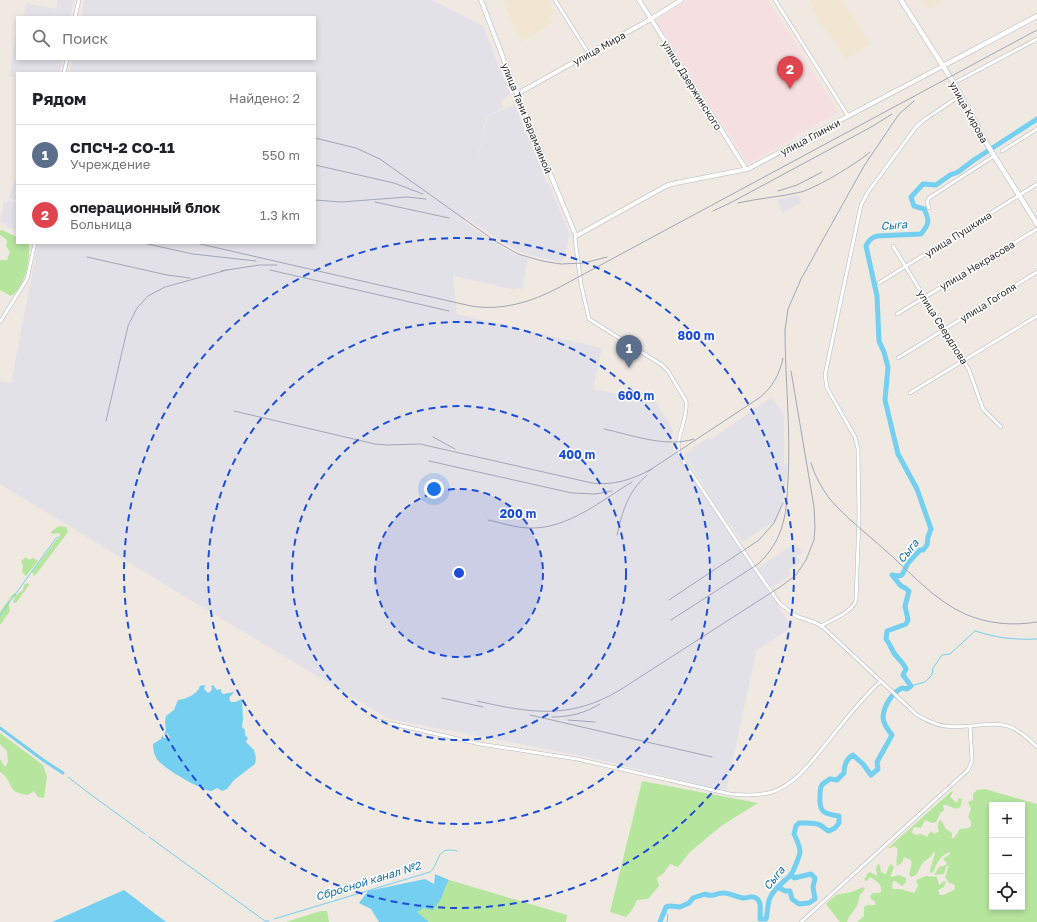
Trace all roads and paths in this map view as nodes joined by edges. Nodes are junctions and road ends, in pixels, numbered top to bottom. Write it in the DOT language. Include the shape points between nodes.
graph roads {
  1 [pos="79,0"];
  2 [pos="481,0"];
  3 [pos="555,0"];
  4 [pos="639,0"];
  5 [pos="681,0"];
  6 [pos="775,0"];
  7 [pos="901,0"];
  8 [pos="75,16"];
  9 [pos="1037,16"];
  10 [pos="651,19"];
  11 [pos="1037,39"];
  12 [pos="589,54"];
  13 [pos="67,60"];
  14 [pos="943,66"];
  15 [pos="64,72"];
  16 [pos="954,83"];
  17 [pos="517,94"];
  18 [pos="961,95"];
  19 [pos="848,116"];
  20 [pos="1037,129"];
  21 [pos="1002,151"];
  22 [pos="994,156"];
  23 [pos="746,169"];
  24 [pos="1037,184"];
  25 [pos="1020,196"];
  26 [pos="929,208"];
  27 [pos="1037,224"];
  28 [pos="1037,229"];
  29 [pos="576,236"];
  30 [pos="35,244"];
  31 [pos="893,246"];
  32 [pos="906,266"];
  33 [pos="1037,272"];
  34 [pos="879,283"];
  35 [pos="924,297"];
  36 [pos="897,314"];
  37 [pos="1037,316"];
  38 [pos="0,322"];
  39 [pos="944,329"];
  40 [pos="898,358"];
  41 [pos="963,360"];
  42 [pos="910,393"];
  43 [pos="1001,427"];
  44 [pos="821,626"];
  45 [pos="880,682"];
  46 [pos="380,721"];
  47 [pos="970,726"];
  48 [pos="1037,747"];
  49 [pos="801,922"];
  1 -- 8 [label="street"];
  2 -- 17 [label="street, улица Тани Барамзиной"];
  3 -- 12 [label="street"];
  4 -- 10 [label="street, улица Дзержинского"];
  5 -- 10 [label="street, улица Мира"];
  6 -- 19 [label="street"];
  7 -- 14 [label="main road, улица Кирова"];
  9 -- 14 [label="main road, улица Глинки"];
  10 -- 12 [label="street, улица Мира"];
  10 -- 23 [label="street, улица Дзержинского"];
  11 -- 16 [label="street"];
  12 -- 17 [label="street, улица Мира"];
  13 -- 15 [label="street"];
  14 -- 16 [label="main road, улица Кирова"];
  14 -- 19 [label="street, улица Глинки"];
  16 -- 18 [label="main road, улица Кирова"];
  17 -- 29 [label="street, улица Тани Барамзиной"];
  18 -- 22 [label="main road, улица Кирова"];
  18 -- 44 [label="street" via="916,127 861,205 825,376 827,388 855,437 858,449 856,600 851,609"];
  19 -- 23 [label="street, улица Глинки"];
  20 -- 21 [label="street"];
  22 -- 25 [label="main road, улица Кирова"];
  22 -- 26 [label="street" via="929,198"];
  23 -- 29 [label="street, улица Глинки" via="671,185"];
  24 -- 25 [label="street, улица Пушкина"];
  25 -- 27 [label="main road, улица Кирова"];
  25 -- 32 [label="street, улица Пушкина"];
  28 -- 35 [label="street, улица Некрасова"];
  29 -- 44 [label="street" via="581,284 589,319 668,371 687,405 678,451 680,456 780,604 796,616"];
  30 -- 38 [label="street" via="27,279"];
  31 -- 32 [label="street, улица Свердлова"];
  32 -- 34 [label="street, улица Пушкина"];
  32 -- 35 [label="street, улица Свердлова"];
  33 -- 39 [label="street, улица Гоголя"];
  35 -- 36 [label="street, улица Некрасова"];
  35 -- 39 [label="street, улица Свердлова"];
  37 -- 41 [label="street"];
  39 -- 40 [label="street, улица Гоголя"];
  39 -- 41 [label="street, улица Свердлова"];
  41 -- 42 [label="street"];
  41 -- 43 [label="street, улица Свердлова" via="983,409"];
  44 -- 45 [label="street"];
  45 -- 46 [label="street" via="856,707 804,771 791,782 772,792 751,796 730,794 577,759 480,744"];
  45 -- 47 [label="street" via="916,716 946,727"];
  47 -- 48 [label="street" via="1001,725 1013,728"];
  47 -- 49 [label="street" via="972,761 968,770"];
}
